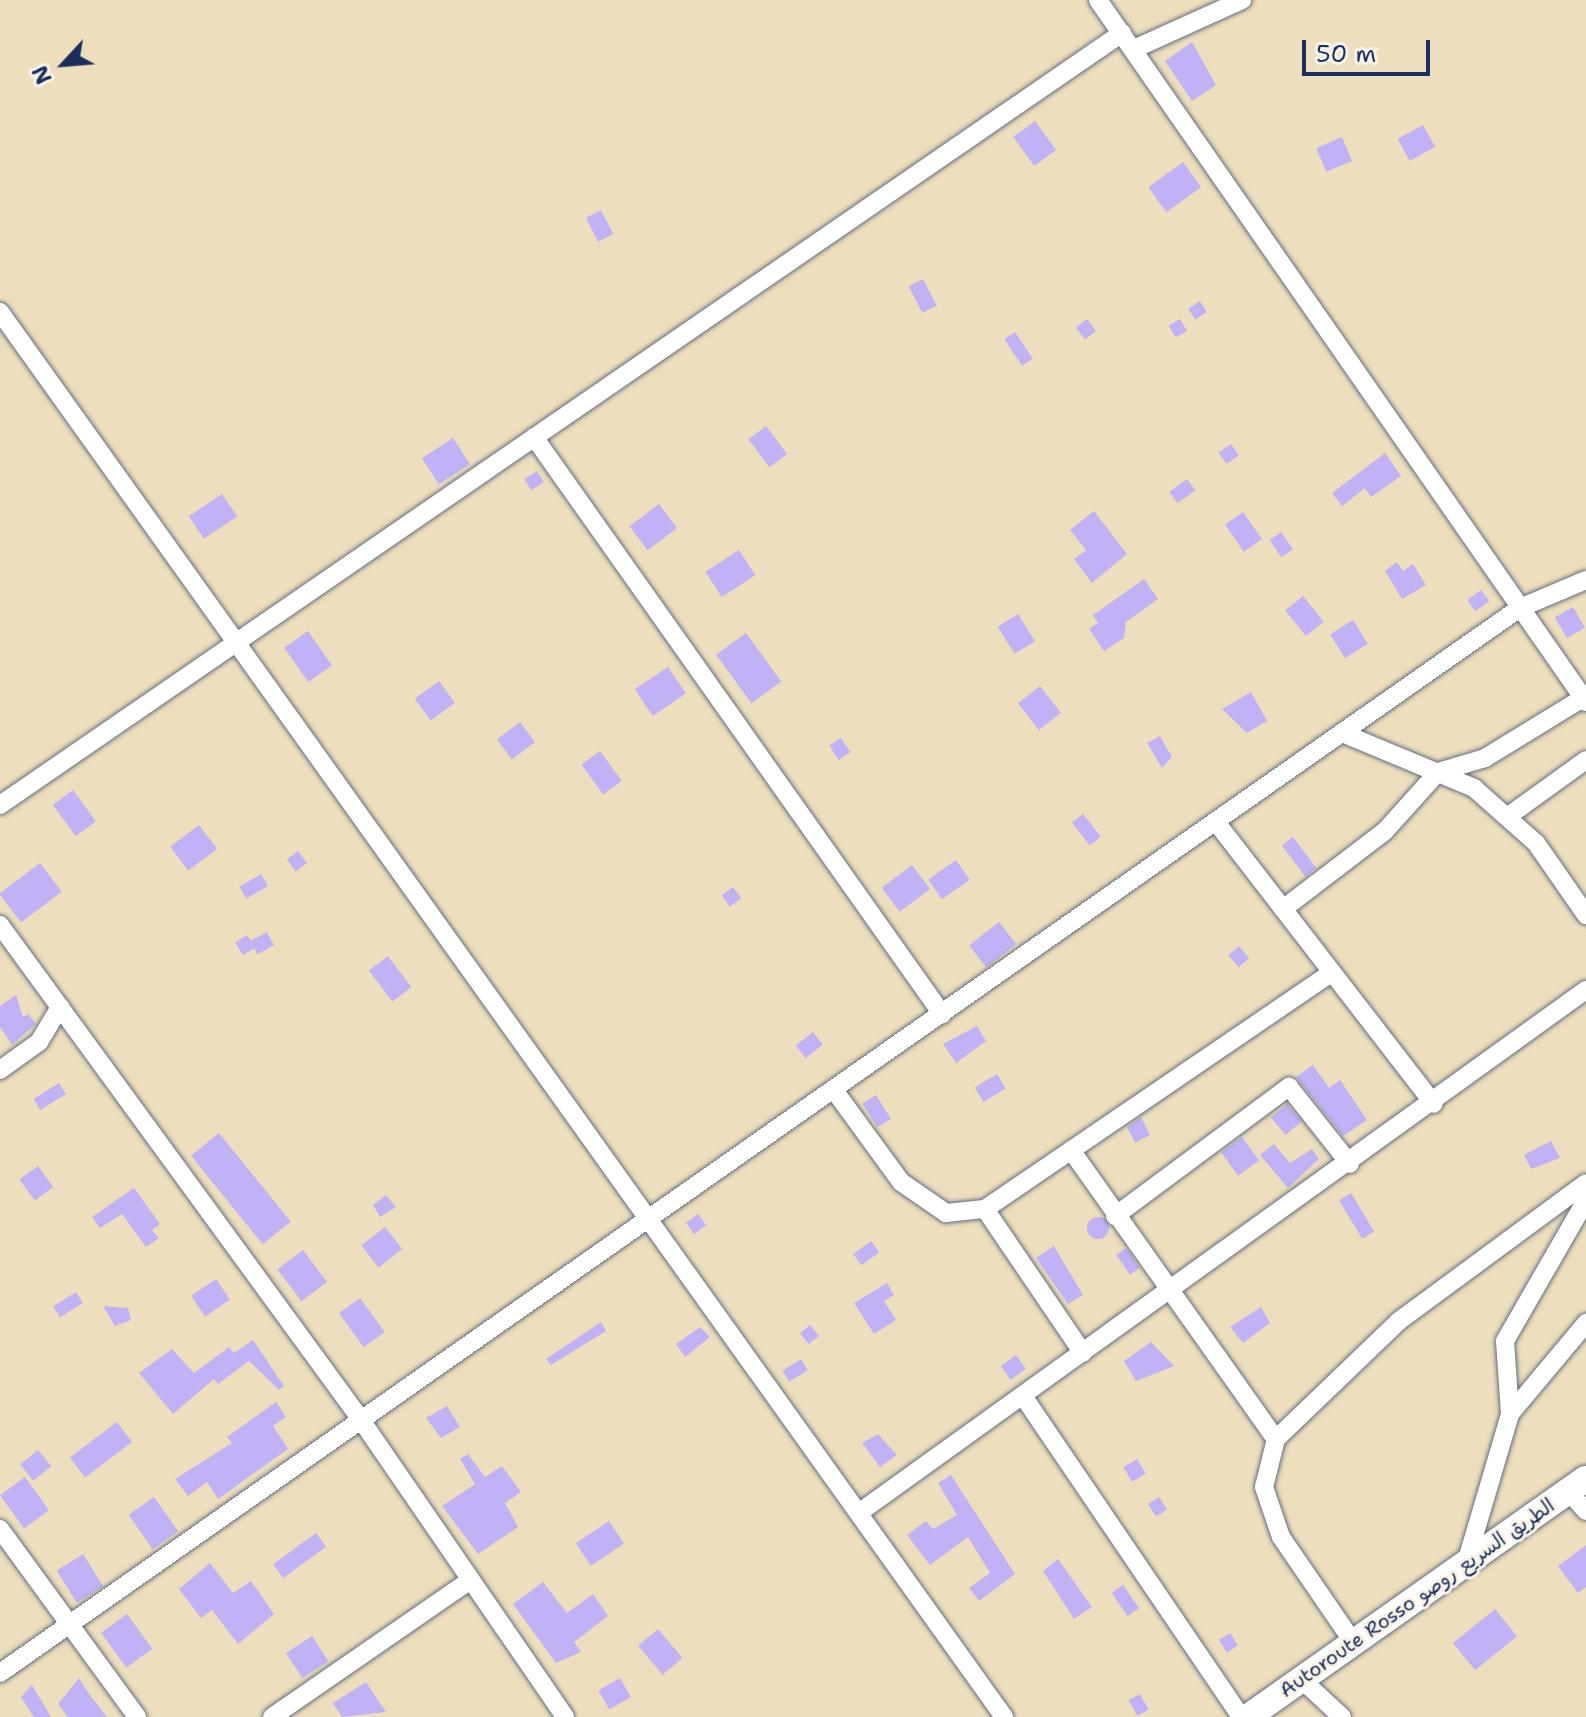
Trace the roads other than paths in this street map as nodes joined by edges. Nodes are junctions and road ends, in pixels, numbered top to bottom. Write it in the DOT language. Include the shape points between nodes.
graph roads {
  1 [pos="1098,0"];
  2 [pos="1242,0"];
  3 [pos="1215,6"];
  4 [pos="1122,33"];
  5 [pos="1134,49"];
  6 [pos="0,312"];
  7 [pos="534,437"];
  8 [pos="1586,580"];
  9 [pos="1520,608"];
  10 [pos="237,641"];
  11 [pos="1584,700"];
  12 [pos="1342,733"];
  13 [pos="1586,760"];
  14 [pos="1438,772"];
  15 [pos="0,805"];
  16 [pos="1507,817"];
  17 [pos="1216,822"];
  18 [pos="1283,909"];
  19 [pos="1586,915"];
  20 [pos="0,925"];
  21 [pos="1332,972"];
  22 [pos="1586,990"];
  23 [pos="60,1007"];
  24 [pos="942,1014"];
  25 [pos="0,1070"];
  26 [pos="834,1090"];
  27 [pos="1434,1104"];
  28 [pos="1071,1150"];
  29 [pos="1350,1164"];
  30 [pos="1586,1183"];
  31 [pos="1586,1200"];
  32 [pos="985,1209"];
  33 [pos="652,1216"];
  34 [pos="1115,1216"];
  35 [pos="1168,1294"];
  36 [pos="1586,1323"];
  37 [pos="1083,1353"];
  38 [pos="1023,1396"];
  39 [pos="1510,1414"];
  40 [pos="359,1417"];
  41 [pos="1276,1439"];
  42 [pos="1577,1485"];
  43 [pos="1586,1511"];
  44 [pos="860,1512"];
  45 [pos="0,1529"];
  46 [pos="1466,1563"];
  47 [pos="469,1581"];
  48 [pos="69,1623"];
  49 [pos="1353,1642"];
  50 [pos="0,1673"];
  51 [pos="1301,1679"];
  52 [pos="297,1710"];
  53 [pos="137,1717"];
  54 [pos="272,1717"];
  55 [pos="565,1717"];
  56 [pos="1004,1717"];
  57 [pos="1241,1717"];
  58 [pos="1248,1717"];
  59 [pos="1342,1717"];
  1 -- 4 [label="street"];
  2 -- 3 [label="street"];
  3 -- 5 [label="street"];
  4 -- 5 [label="street"];
  4 -- 7 [label="street"];
  5 -- 9 [label="street"];
  6 -- 10 [label="street"];
  7 -- 10 [label="street"];
  7 -- 24 [label="street"];
  8 -- 9 [label="street"];
  9 -- 11 [label="street"];
  9 -- 12 [label="street"];
  10 -- 15 [label="street"];
  10 -- 33 [label="street"];
  11 -- 14 [label="street" via="1485,758"];
  12 -- 14 [label="street"];
  12 -- 17 [label="street"];
  13 -- 16 [label="street"];
  14 -- 16 [label="street" via="1474,788"];
  14 -- 18 [label="street" via="1385,831"];
  16 -- 19 [label="street" via="1536,843"];
  17 -- 18 [label="street"];
  17 -- 24 [label="street"];
  18 -- 21 [label="street"];
  20 -- 23 [label="street"];
  21 -- 27 [label="street"];
  21 -- 28 [label="street"];
  22 -- 27 [label="street"];
  23 -- 25 [label="street" via="39,1042"];
  23 -- 40 [label="street"];
  24 -- 26 [label="street"];
  26 -- 32 [label="street" via="901,1182 946,1213"];
  26 -- 33 [label="street"];
  27 -- 29 [label="street"];
  28 -- 32 [label="street"];
  28 -- 34 [label="street"];
  29 -- 34 [label="street" via="1289,1087"];
  29 -- 35 [label="street"];
  30 -- 41 [label="street" via="1399,1321"];
  31 -- 39 [label="street" via="1564,1249 1505,1341"];
  32 -- 37 [label="street"];
  33 -- 40 [label="street"];
  33 -- 44 [label="street"];
  34 -- 35 [label="street"];
  35 -- 37 [label="street"];
  35 -- 41 [label="street"];
  36 -- 39 [label="street"];
  37 -- 38 [label="street"];
  38 -- 44 [label="street"];
  38 -- 57 [label="street"];
  39 -- 46 [label="street"];
  40 -- 47 [label="street"];
  40 -- 48 [label="street"];
  41 -- 49 [label="street" via="1264,1487 1281,1537"];
  42 -- 43 [label="street"];
  42 -- 46 [label="highway, Autoroute Rosso الطريق السريع روصو"];
  44 -- 56 [label="street"];
  45 -- 48 [label="street"];
  46 -- 49 [label="highway, Autoroute Rosso الطريق السريع روصو"];
  47 -- 52 [label="street"];
  47 -- 55 [label="street"];
  48 -- 50 [label="street"];
  48 -- 53 [label="street"];
  49 -- 51 [label="highway, Autoroute Rosso الطريق السريع روصو"];
  51 -- 58 [label="highway, Autoroute Rosso الطريق السريع روصو"];
  51 -- 59 [label="street"];
  52 -- 54 [label="street"];
}
